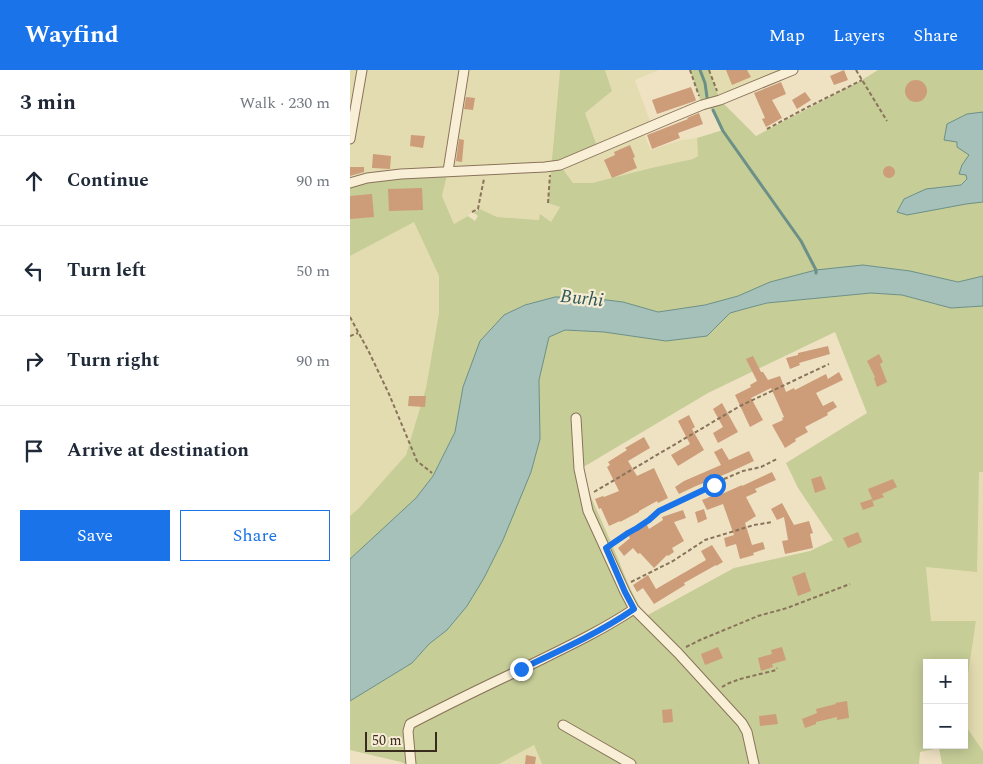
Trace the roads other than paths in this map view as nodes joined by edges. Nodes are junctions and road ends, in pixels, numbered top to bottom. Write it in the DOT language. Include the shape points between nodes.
graph roads {
  1 [pos="362,70"];
  2 [pos="464,70"];
  3 [pos="793,70"];
  4 [pos="350,139"];
  5 [pos="448,171"];
  6 [pos="350,183"];
  7 [pos="576,418"];
  8 [pos="634,609"];
  9 [pos="563,725"];
  10 [pos="411,764"];
  11 [pos="631,764"];
  12 [pos="754,764"];
  1 -- 4 [label="street"];
  2 -- 5 [label="street"];
  3 -- 5 [label="street" via="560,165"];
  5 -- 6 [label="street" via="380,176"];
  7 -- 8 [label="street" via="579,469 588,511"];
  8 -- 10 [label="street" via="556,652 410,724"];
  8 -- 12 [label="street" via="742,723"];
  9 -- 11 [label="street"];
}
